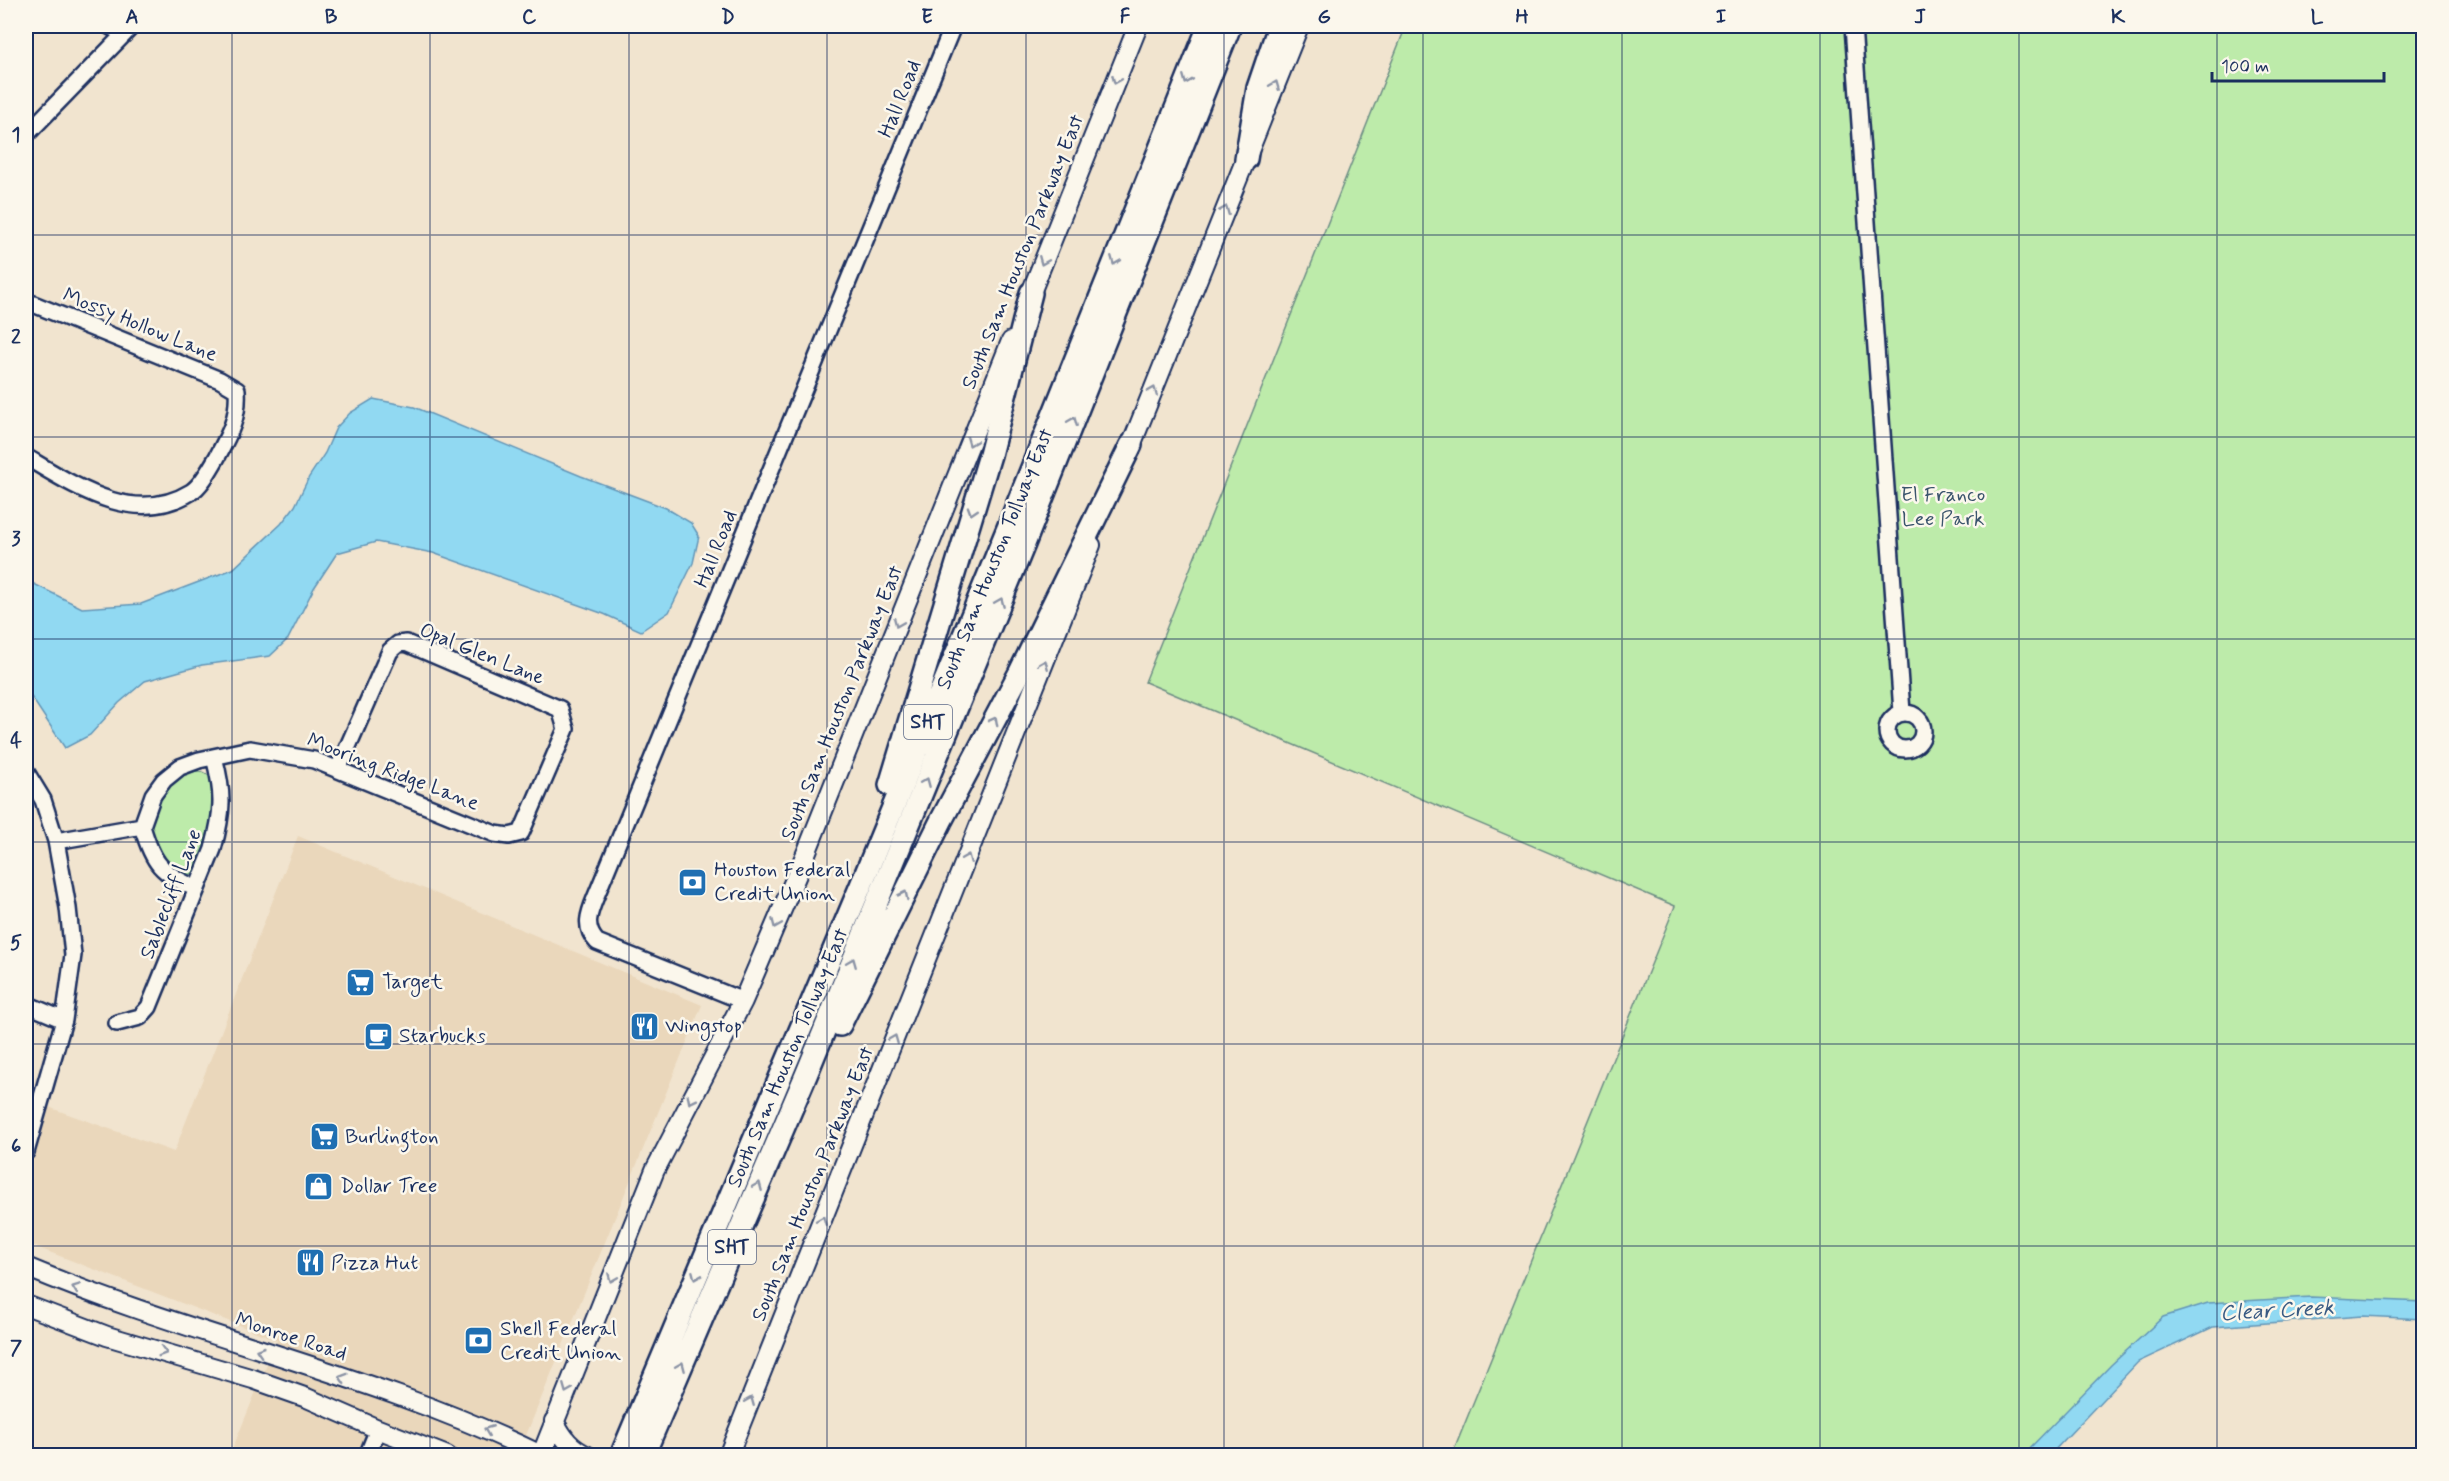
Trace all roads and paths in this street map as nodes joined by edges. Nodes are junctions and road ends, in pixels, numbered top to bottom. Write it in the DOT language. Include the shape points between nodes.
graph roads {
  1 [pos="109,26"];
  2 [pos="953,26"];
  3 [pos="1138,26"];
  4 [pos="1209,26"];
  5 [pos="1230,26"];
  6 [pos="1279,26"];
  7 [pos="1299,26"];
  8 [pos="1853,26"];
  9 [pos="128,30"];
  10 [pos="26,135"];
  11 [pos="1246,159"];
  12 [pos="1031,293"];
  13 [pos="26,301"];
  14 [pos="1131,445"];
  15 [pos="26,457"];
  16 [pos="1902,712"];
  17 [pos="214,756"];
  18 [pos="338,770"];
  19 [pos="26,772"];
  20 [pos="142,826"];
  21 [pos="521,833"];
  22 [pos="56,841"];
  23 [pos="862,883"];
  24 [pos="197,890"];
  25 [pos="743,1001"];
  26 [pos="26,1004"];
  27 [pos="64,1020"];
  28 [pos="117,1023"];
  29 [pos="806,1075"];
  30 [pos="40,1098"];
  31 [pos="26,1120"];
  32 [pos="26,1152"];
  33 [pos="26,1268"];
  34 [pos="26,1305"];
  35 [pos="119,1305"];
  36 [pos="107,1336"];
  37 [pos="316,1369"];
  38 [pos="307,1398"];
  39 [pos="648,1417"];
  40 [pos="554,1421"];
  41 [pos="378,1430"];
  42 [pos="367,1455"];
  43 [pos="447,1455"];
  44 [pos="542,1455"];
  45 [pos="588,1455"];
  46 [pos="621,1455"];
  47 [pos="643,1455"];
  48 [pos="728,1455"];
  1 -- 9 [label="street"];
  2 -- 25 [label="street, Hall Road" via="587,924 589,934 597,942"];
  3 -- 12 [label="main road, South Sam Houston Parkway East, one-way"];
  4 -- 23 [label="highway, South Sam Houston Tollway East / SHT, one-way"];
  29 -- 5 [label="highway, South Sam Houston Tollway East / SHT, one-way" via="1029,533"];
  6 -- 11 [label="highway" via="1258,88"];
  11 -- 7 [label="main road, South Sam Houston Parkway East, one-way"];
  8 -- 16 [label="street"];
  9 -- 10 [label="street"];
  14 -- 11 [label="main road, South Sam Houston Parkway East, one-way"];
  12 -- 23 [label="highway, one-way" via="990,455 914,698"];
  12 -- 25 [label="main road, South Sam Houston Parkway East, one-way"];
  13 -- 15 [label="street, Mossy Hollow Lane" via="220,380 237,390 238,408 230,435 193,492 158,506 127,506 97,496"];
  29 -- 14 [label="highway, one-way" via="839,1026"];
  48 -- 14 [label="main road, South Sam Houston Parkway East, one-way"];
  17 -- 18 [label="street, Mooring Ridge Lane" via="260,750 315,760"];
  17 -- 20 [label="street, Mooring Ridge Lane" via="180,767 164,780 153,795"];
  17 -- 24 [label="street, Sablecliff Lane" via="223,798 220,824"];
  18 -- 21 [label="street, Mooring Ridge Lane" via="495,834"];
  18 -- 21 [label="street, Opal Glen Lane" via="390,651 406,643 560,709 566,729"];
  19 -- 22 [label="street" via="43,800"];
  20 -- 22 [label="street"];
  20 -- 24 [label="street" via="155,862"];
  22 -- 27 [label="street" via="73,955"];
  23 -- 39 [label="highway, South Sam Houston Tollway East / SHT, one-way"];
  24 -- 28 [label="street, Sablecliff Lane" via="149,1007 140,1017"];
  25 -- 40 [label="main road, South Sam Houston Parkway East, one-way" via="655,1170"];
  26 -- 27 [label="street"];
  27 -- 30 [label="street"];
  39 -- 29 [label="highway, South Sam Houston Tollway East / SHT, one-way"];
  30 -- 31 [label="street"];
  30 -- 32 [label="street"];
  35 -- 33 [label="main road, Monroe Road, one-way"];
  34 -- 36 [label="main road"];
  35 -- 36 [label="main road"];
  37 -- 35 [label="main road, Monroe Road, one-way"];
  36 -- 38 [label="main road, one-way"];
  37 -- 38 [label="main road"];
  44 -- 37 [label="main road, Monroe Road, one-way" via="428,1406"];
  38 -- 41 [label="main road"];
  39 -- 46 [label="highway, South Sam Houston Tollway East / SHT"];
  39 -- 47 [label="highway, South Sam Houston Tollway East / SHT"];
  40 -- 44 [label="main road, South Sam Houston Parkway East"];
  40 -- 45 [label="main road" via="567,1443"];
  41 -- 42 [label="street"];
  41 -- 43 [label="main road"];
}
